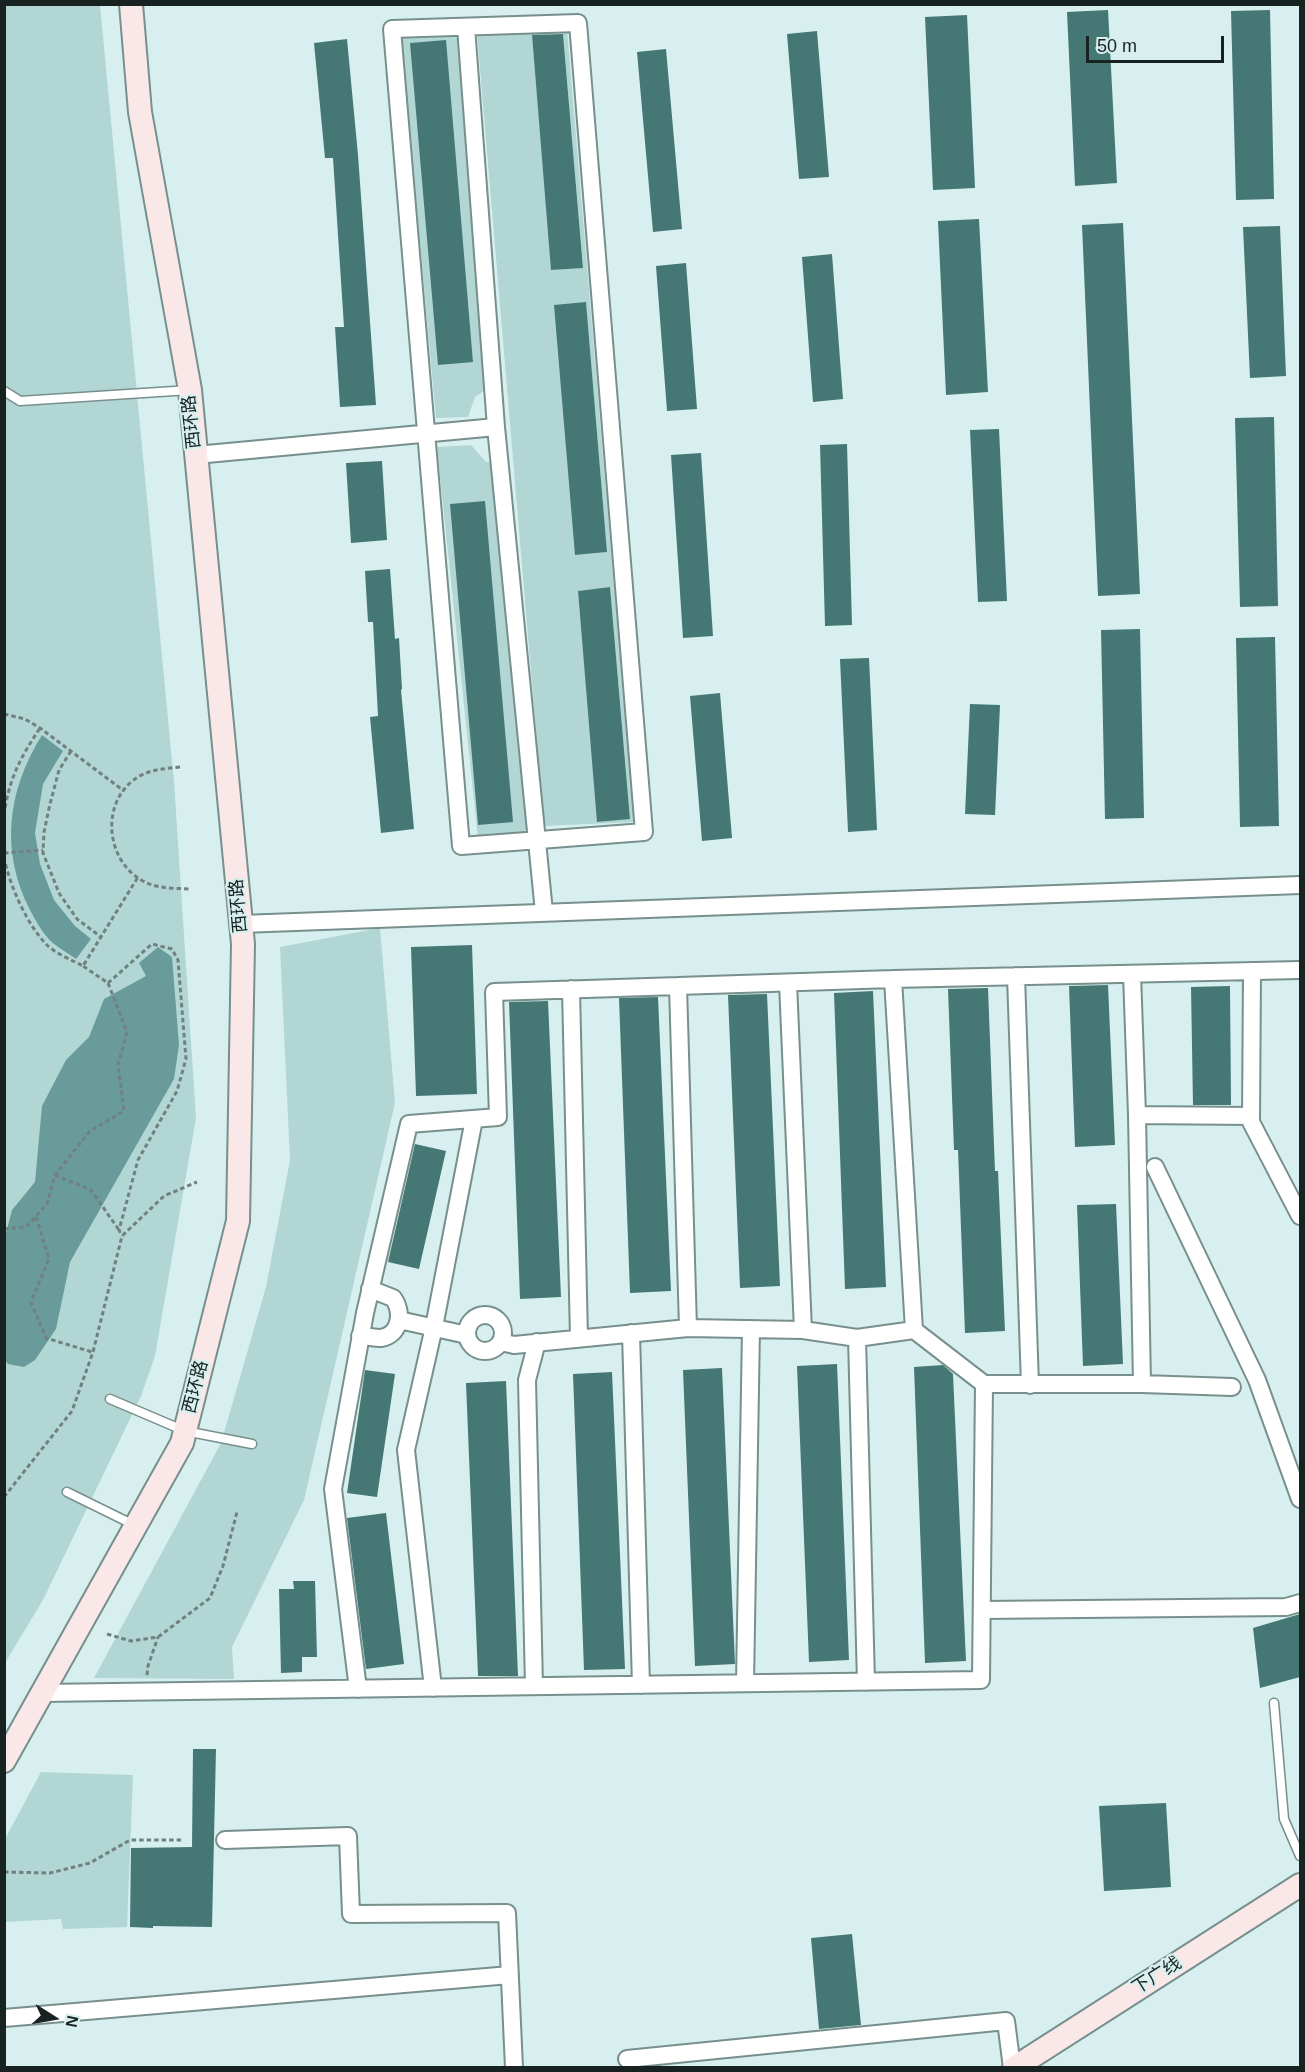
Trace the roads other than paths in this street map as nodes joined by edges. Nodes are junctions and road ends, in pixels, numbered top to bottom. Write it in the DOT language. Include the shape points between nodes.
graph roads {
  1 [pos="131,4"];
  2 [pos="466,27"];
  3 [pos="189,390"];
  4 [pos="4,391"];
  5 [pos="496,427"];
  6 [pos="426,433"];
  7 [pos="196,455"];
  8 [pos="537,840"];
  9 [pos="1300,885"];
  10 [pos="544,912"];
  11 [pos="241,924"];
  12 [pos="1300,970"];
  13 [pos="1252,971"];
  14 [pos="1132,974"];
  15 [pos="1016,976"];
  16 [pos="893,979"];
  17 [pos="788,983"];
  18 [pos="678,986"];
  19 [pos="571,989"];
  20 [pos="1137,1115"];
  21 [pos="1251,1116"];
  22 [pos="474,1119"];
  23 [pos="1155,1167"];
  24 [pos="1300,1216"];
  25 [pos="370,1289"];
  26 [pos="399,1320"];
  27 [pos="434,1327"];
  28 [pos="688,1328"];
  29 [pos="751,1329"];
  30 [pos="803,1330"];
  31 [pos="914,1330"];
  32 [pos="631,1333"];
  33 [pos="467,1335"];
  34 [pos="360,1336"];
  35 [pos="579,1338"];
  36 [pos="857,1338"];
  37 [pos="501,1342"];
  38 [pos="537,1342"];
  39 [pos="984,1384"];
  40 [pos="1142,1384"];
  41 [pos="1030,1385"];
  42 [pos="1232,1387"];
  43 [pos="110,1399"];
  44 [pos="185,1431"];
  45 [pos="252,1444"];
  46 [pos="67,1492"];
  47 [pos="1300,1498"];
  48 [pos="135,1526"];
  49 [pos="1300,1603"];
  50 [pos="982,1610"];
  51 [pos="866,1682"];
  52 [pos="745,1683"];
  53 [pos="641,1685"];
  54 [pos="534,1686"];
  55 [pos="432,1688"];
  56 [pos="358,1689"];
  57 [pos="42,1693"];
  58 [pos="1274,1703"];
  59 [pos="4,1761"];
  60 [pos="225,1840"];
  61 [pos="1300,1856"];
  62 [pos="1300,1885"];
  63 [pos="510,1976"];
  64 [pos="4,2018"];
  65 [pos="627,2059"];
  66 [pos="514,2067"];
  67 [pos="1013,2067"];
  1 -- 3 [label="main road, 西环路" via="140,112"];
  2 -- 5 [label="street"];
  2 -- 6 [label="street" via="392,29"];
  2 -- 8 [label="street" via="578,23 644,832"];
  3 -- 4 [label="lane" via="20,401"];
  3 -- 7 [label="main road, 西环路"];
  5 -- 6 [label="street"];
  5 -- 8 [label="street"];
  6 -- 7 [label="street"];
  6 -- 8 [label="street" via="461,846"];
  7 -- 11 [label="main road, 西环路"];
  8 -- 10 [label="street"];
  9 -- 10 [label="street"];
  10 -- 11 [label="street"];
  11 -- 44 [label="main road, 西环路" via="238,1221"];
  12 -- 13 [label="street"];
  13 -- 14 [label="street"];
  13 -- 21 [label="street"];
  14 -- 15 [label="street"];
  14 -- 20 [label="street"];
  15 -- 16 [label="street"];
  15 -- 41 [label="street"];
  16 -- 17 [label="street"];
  16 -- 31 [label="street"];
  17 -- 18 [label="street"];
  17 -- 30 [label="street"];
  18 -- 19 [label="street"];
  18 -- 28 [label="street"];
  19 -- 22 [label="street" via="494,992 498,1117"];
  19 -- 35 [label="street"];
  20 -- 21 [label="street"];
  20 -- 40 [label="street"];
  21 -- 24 [label="street"];
  22 -- 25 [label="street" via="408,1124"];
  22 -- 27 [label="street"];
  23 -- 47 [label="street" via="1257,1380"];
  25 -- 26 [label="street" via="393,1298 400,1311"];
  25 -- 34 [label="street"];
  26 -- 27 [label="street"];
  26 -- 34 [label="street" via="394,1331 381,1338"];
  27 -- 33 [label="street"];
  27 -- 55 [label="street" via="406,1450"];
  28 -- 29 [label="street"];
  28 -- 32 [label="street"];
  29 -- 30 [label="street"];
  29 -- 52 [label="street"];
  30 -- 36 [label="street"];
  31 -- 36 [label="street"];
  31 -- 39 [label="street"];
  32 -- 35 [label="street"];
  32 -- 53 [label="street"];
  33 -- 37 [label="street" via="471,1345 481,1351 493,1350"];
  33 -- 37 [label="street" via="474,1319 491,1316 502,1329"];
  34 -- 56 [label="street" via="333,1489"];
  35 -- 38 [label="street"];
  36 -- 51 [label="street"];
  37 -- 38 [label="street"];
  38 -- 54 [label="street" via="527,1380"];
  39 -- 41 [label="street"];
  39 -- 50 [label="street"];
  40 -- 41 [label="street"];
  40 -- 42 [label="street"];
  43 -- 44 [label="lane"];
  44 -- 45 [label="lane"];
  44 -- 48 [label="main road, 西环路"];
  46 -- 48 [label="lane"];
  48 -- 57 [label="main road, 西环路"];
  49 -- 50 [label="street" via="1286,1607"];
  50 -- 51 [label="street" via="981,1680"];
  51 -- 52 [label="street"];
  52 -- 53 [label="street"];
  53 -- 54 [label="street"];
  54 -- 55 [label="street"];
  55 -- 56 [label="street"];
  56 -- 57 [label="street"];
  57 -- 59 [label="main road, 西环路"];
  58 -- 61 [label="lane" via="1284,1819"];
  60 -- 63 [label="street" via="348,1836 351,1914 507,1913"];
  62 -- 67 [label="main road, 下广线"];
  63 -- 64 [label="street"];
  63 -- 66 [label="street"];
  65 -- 67 [label="street" via="1006,2021"];
}
